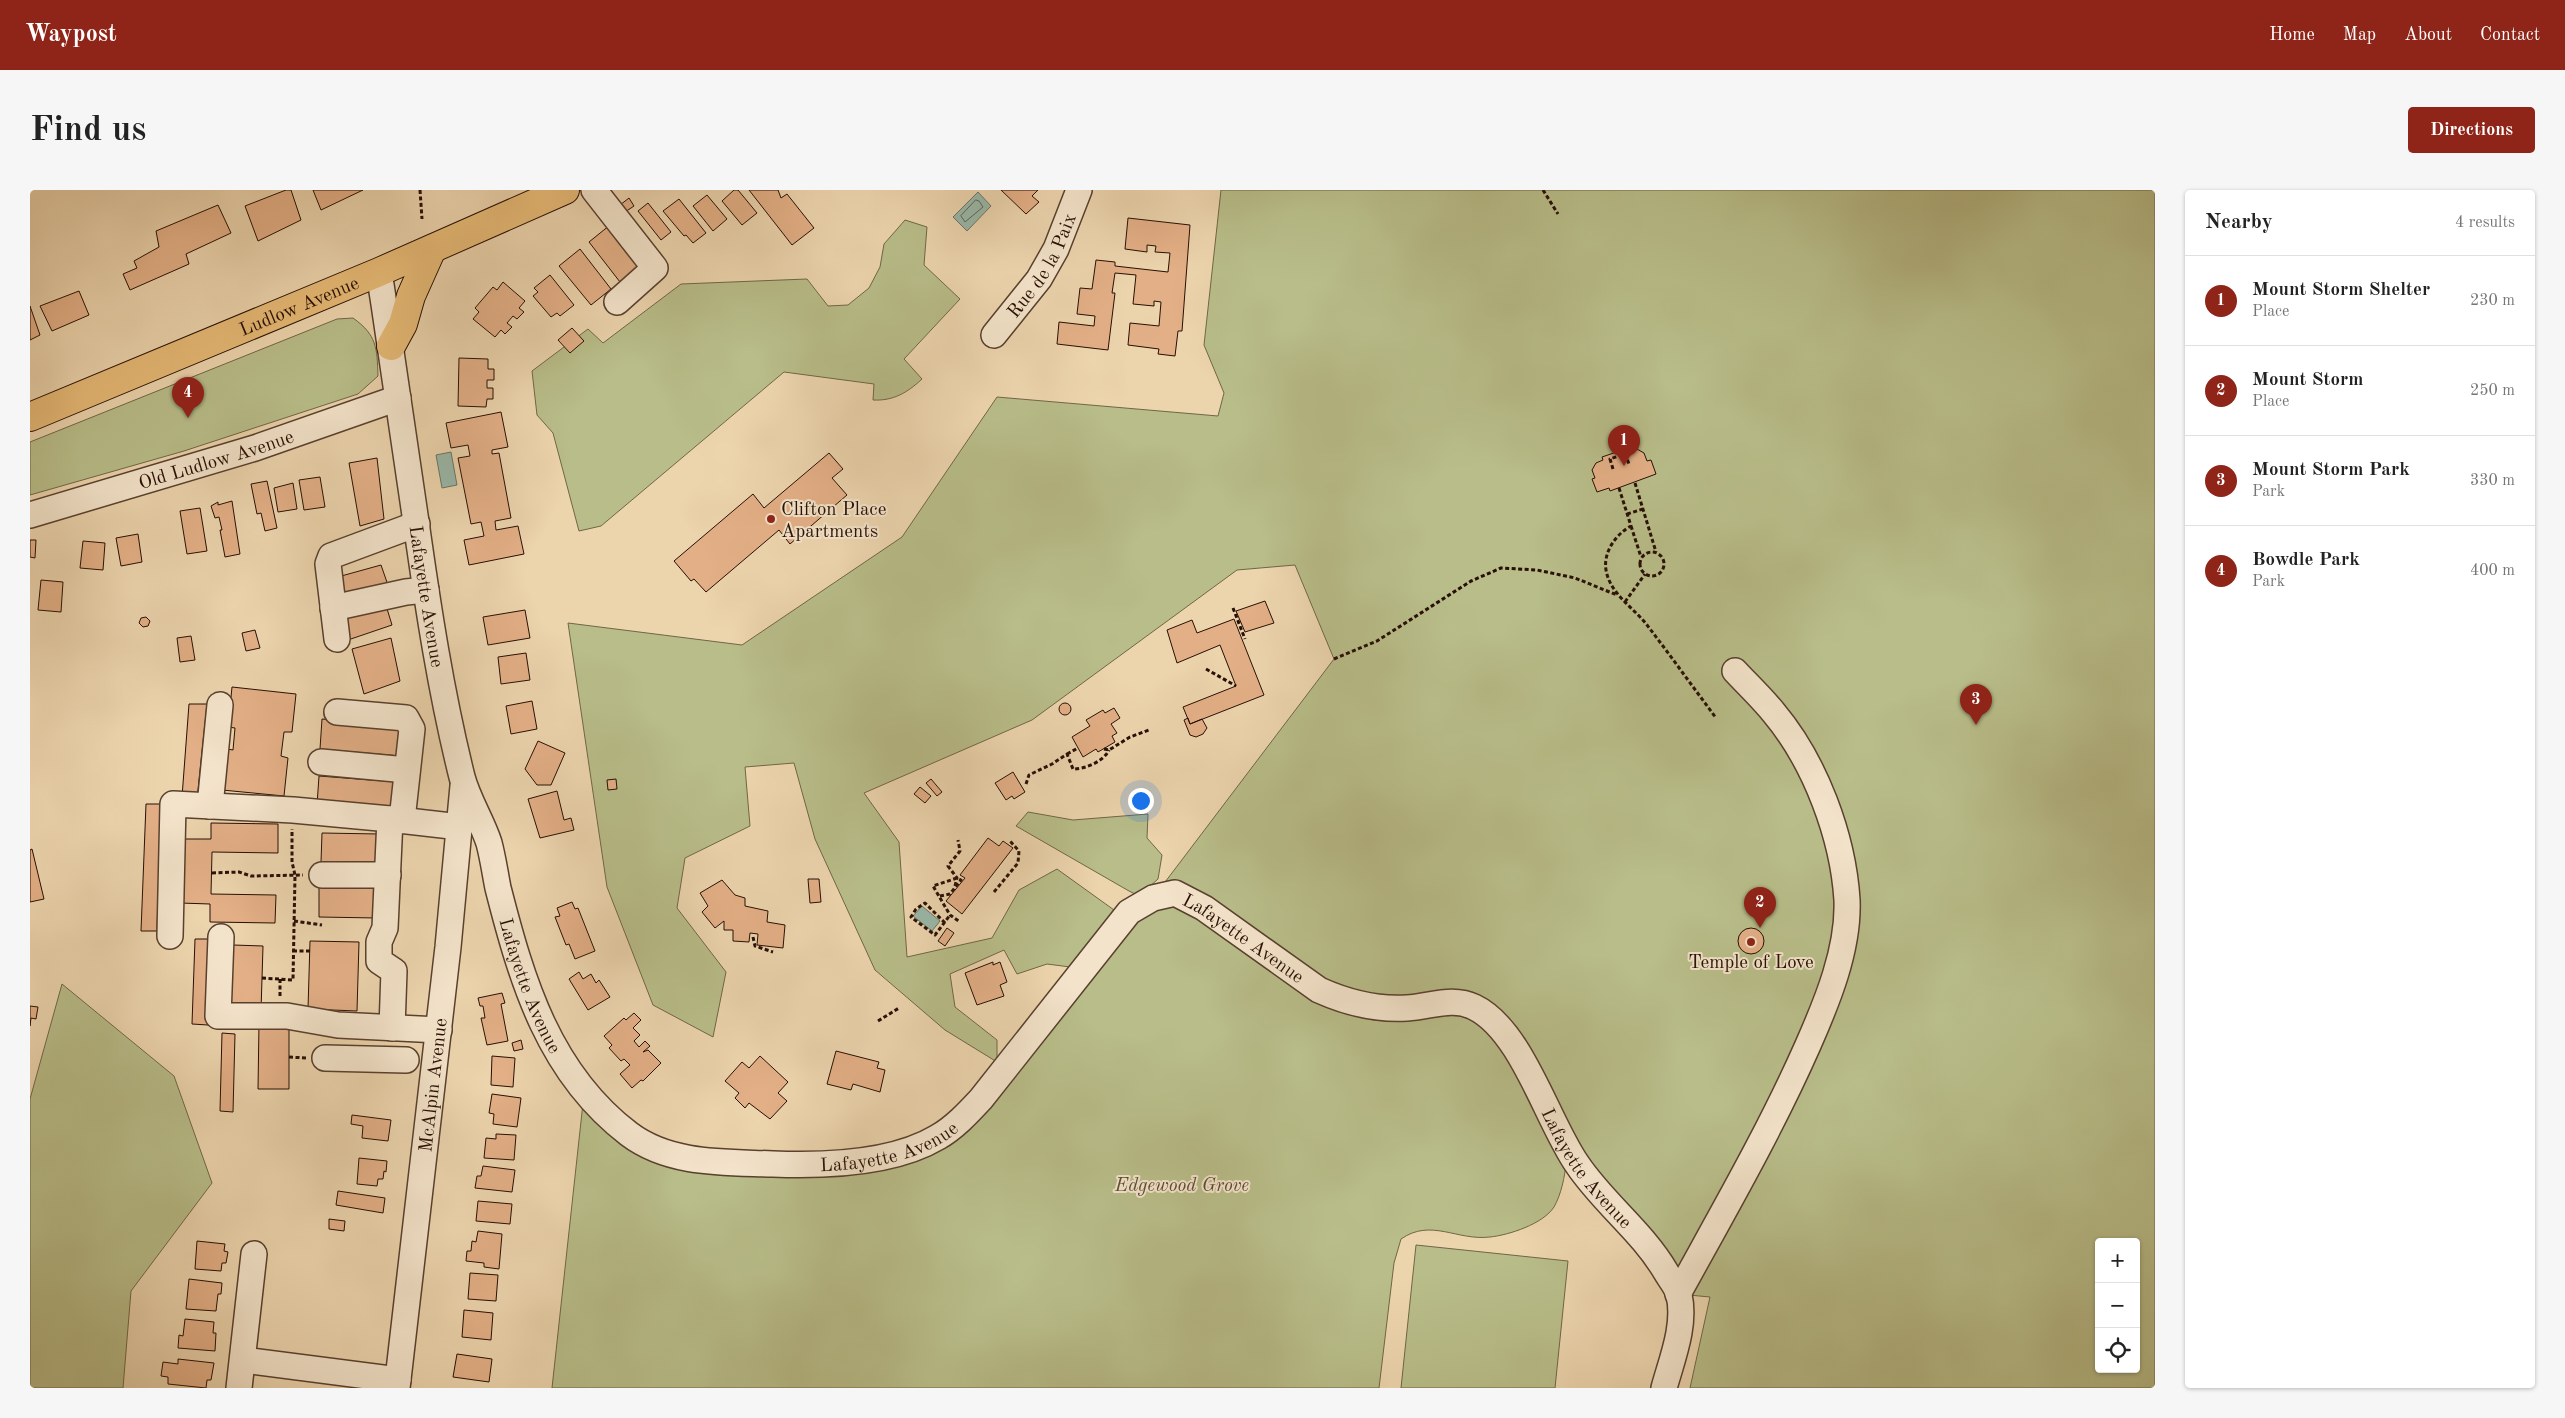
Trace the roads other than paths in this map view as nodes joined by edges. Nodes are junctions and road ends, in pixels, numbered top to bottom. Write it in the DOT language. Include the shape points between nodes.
graph roads {
  1 [pos="565,190"];
  2 [pos="594,190"];
  3 [pos="1079,190"];
  4 [pos="432,249"];
  5 [pos="379,272"];
  6 [pos="617,302"];
  7 [pos="994,335"];
  8 [pos="391,346"];
  9 [pos="398,398"];
  10 [pos="30,417"];
  11 [pos="30,514"];
  12 [pos="416,524"];
  13 [pos="426,590"];
  14 [pos="333,608"];
  15 [pos="337,639"];
  16 [pos="1735,671"];
  17 [pos="220,706"];
  18 [pos="448,710"];
  19 [pos="337,712"];
  20 [pos="412,729"];
  21 [pos="321,762"];
  22 [pos="407,770"];
  23 [pos="463,781"];
  24 [pos="210,806"];
  25 [pos="396,820"];
  26 [pos="460,827"];
  27 [pos="322,875"];
  28 [pos="388,875"];
  29 [pos="170,936"];
  30 [pos="221,937"];
  31 [pos="364,1026"];
  32 [pos="392,1028"];
  33 [pos="439,1030"];
  34 [pos="316,1056"];
  35 [pos="363,1060"];
  36 [pos="406,1060"];
  37 [pos="254,1254"];
  38 [pos="1678,1294"];
  39 [pos="243,1360"];
  40 [pos="398,1384"];
  41 [pos="239,1388"];
  42 [pos="1664,1388"];
  1 -- 4 [label="main road, Ludlow Avenue"];
  2 -- 6 [label="street" via="654,268"];
  3 -- 7 [label="street, Rue de la Paix" via="1056,249 1039,280"];
  4 -- 5 [label="main road, Ludlow Avenue"];
  4 -- 8 [label="main road" via="411,296 404,324"];
  5 -- 8 [label="street, Lafayette Avenue"];
  5 -- 10 [label="main road, Ludlow Avenue"];
  8 -- 9 [label="street, Lafayette Avenue"];
  9 -- 11 [label="street, Old Ludlow Avenue" via="255,448"];
  9 -- 12 [label="street, Lafayette Avenue"];
  12 -- 13 [label="street, Lafayette Avenue"];
  12 -- 14 [label="street" via="331,556 328,564"];
  13 -- 14 [label="street"];
  13 -- 18 [label="street, Lafayette Avenue"];
  14 -- 15 [label="street"];
  16 -- 38 [label="street" via="1775,713 1814,776 1839,844 1847,902 1842,950 1826,1003 1792,1082"];
  17 -- 24 [label="street"];
  18 -- 20 [label="street"];
  18 -- 23 [label="street, Lafayette Avenue"];
  19 -- 20 [label="street" via="406,718"];
  20 -- 22 [label="street"];
  21 -- 22 [label="street"];
  22 -- 25 [label="street"];
  23 -- 26 [label="street, McAlpin Avenue"];
  23 -- 38 [label="street, Lafayette Avenue" via="488,842 511,939 550,1042 566,1068 605,1112 631,1136 657,1149 709,1161 829,1164 893,1155 928,1142 960,1121 982,1099 1129,912 1154,898 1175,893 1204,908 1303,980 1339,999 1385,1009 1457,1002 1473,1006 1487,1015 1520,1057 1578,1166 1653,1250"];
  24 -- 25 [label="street"];
  24 -- 29 [label="street" via="173,804"];
  25 -- 26 [label="street"];
  25 -- 28 [label="street"];
  26 -- 33 [label="street, McAlpin Avenue"];
  27 -- 28 [label="street"];
  28 -- 32 [label="street" via="385,928 379,942 379,961 394,971"];
  30 -- 31 [label="street" via="218,1016 287,1016"];
  31 -- 32 [label="street"];
  31 -- 35 [label="street"];
  32 -- 33 [label="street"];
  33 -- 40 [label="street, McAlpin Avenue"];
  34 -- 35 [label="street"];
  35 -- 36 [label="street"];
  37 -- 39 [label="street"];
  38 -- 42 [label="street, Lafayette Avenue" via="1679,1332"];
  39 -- 40 [label="street"];
  39 -- 41 [label="street"];
}
